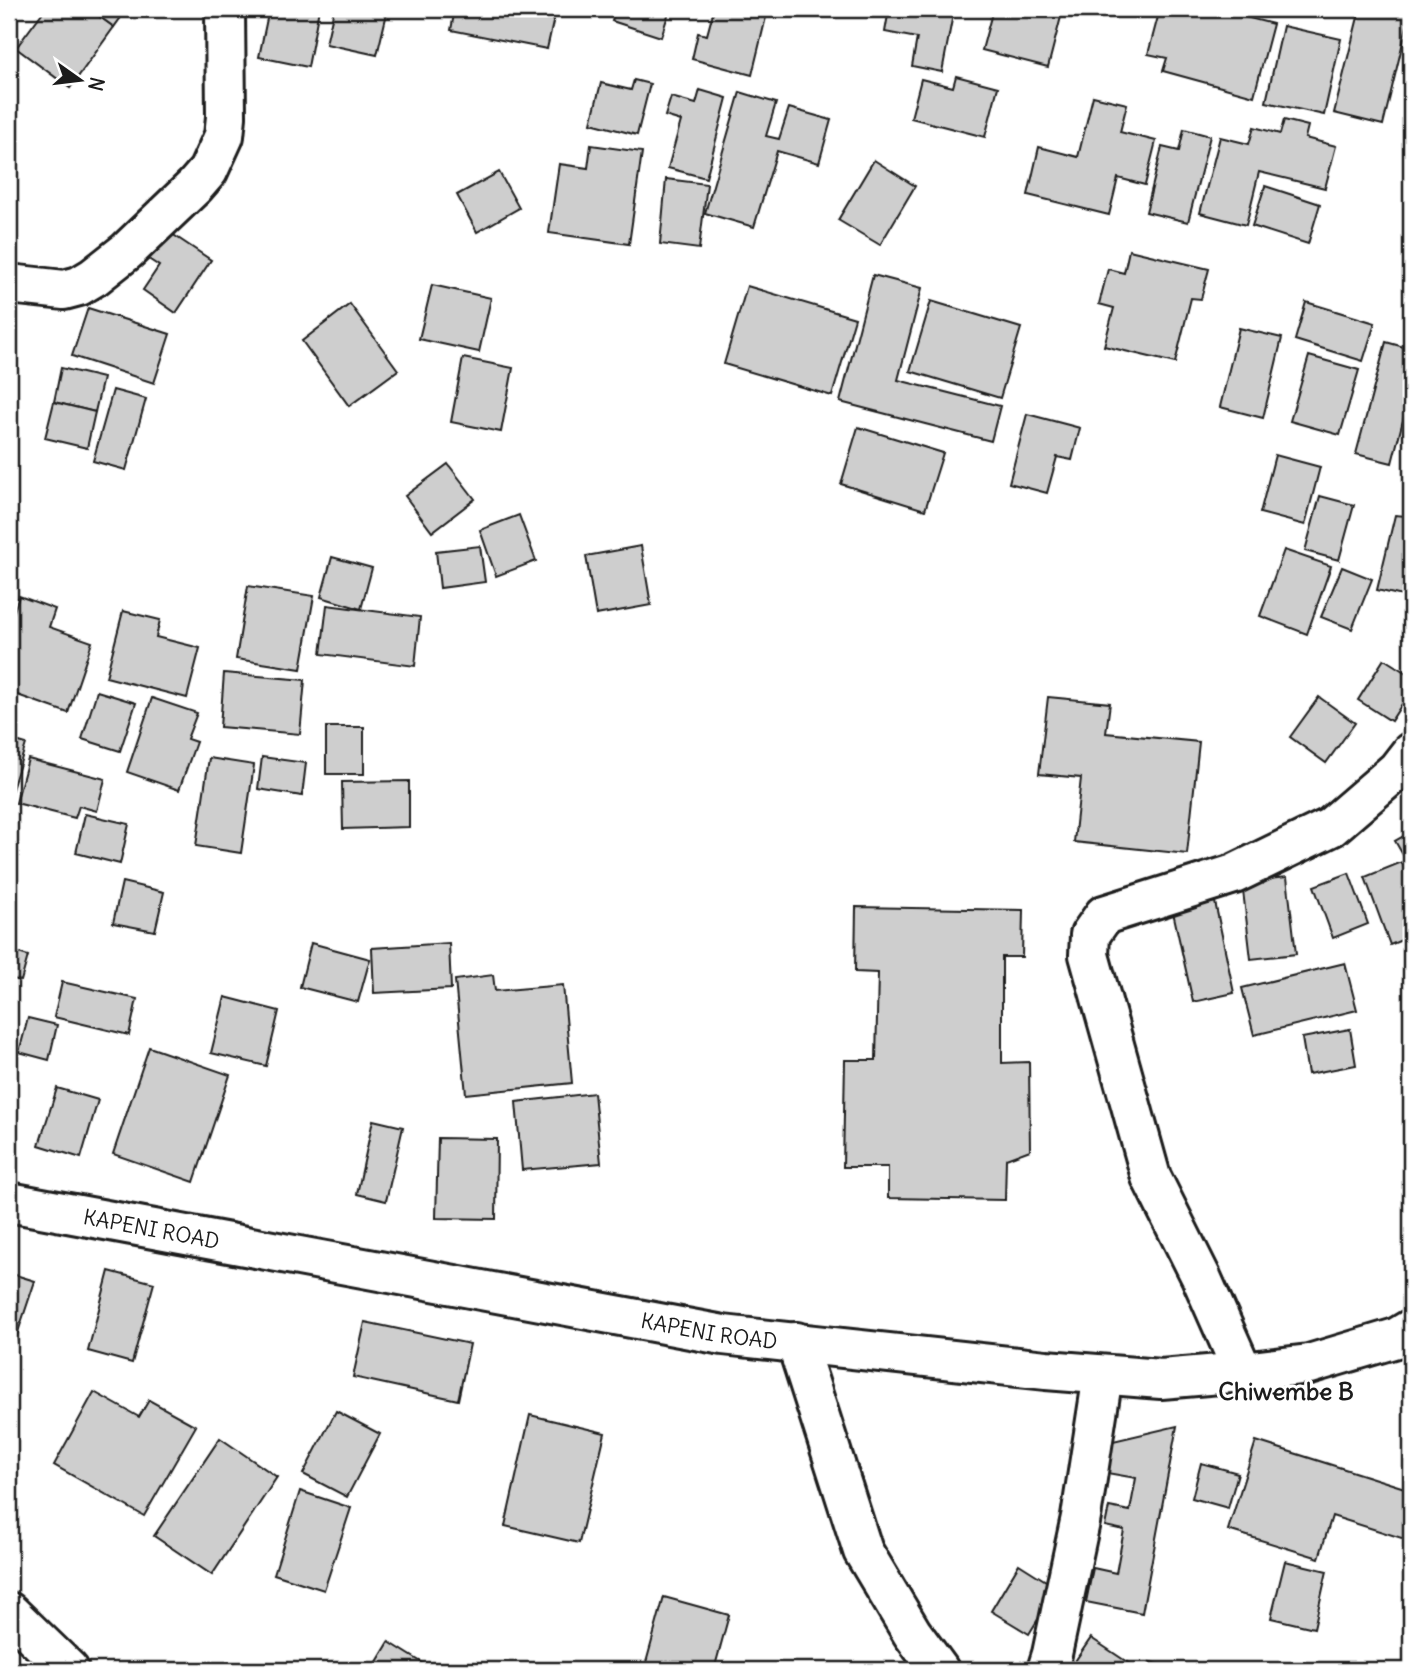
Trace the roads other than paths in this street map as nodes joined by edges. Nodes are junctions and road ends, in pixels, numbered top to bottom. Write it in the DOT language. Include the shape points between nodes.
graph roads {
  1 [pos="225,9"];
  2 [pos="9,284"];
  3 [pos="1411,752"];
  4 [pos="9,1202"];
  5 [pos="1411,1329"];
  6 [pos="796,1342"];
  7 [pos="1243,1372"];
  8 [pos="1103,1375"];
  9 [pos="9,1612"];
  10 [pos="69,1670"];
  11 [pos="939,1670"];
  12 [pos="1047,1670"];
  1 -- 2 [label="street" via="224,136 208,171 127,251 79,286 64,290"];
  3 -- 7 [label="street" via="1397,770 1331,827 1234,874 1104,915 1090,935 1089,955 1151,1177"];
  4 -- 6 [label="street, KAPENI ROAD" via="723,1335"];
  5 -- 7 [label="street, KAPENI ROAD" via="1396,1338 1309,1364"];
  6 -- 8 [label="street, KAPENI ROAD"];
  6 -- 11 [label="street" via="863,1551"];
  7 -- 8 [label="street, KAPENI ROAD" via="1161,1379"];
  8 -- 12 [label="street" via="1081,1517"];
  9 -- 10 [label="street"];
}
